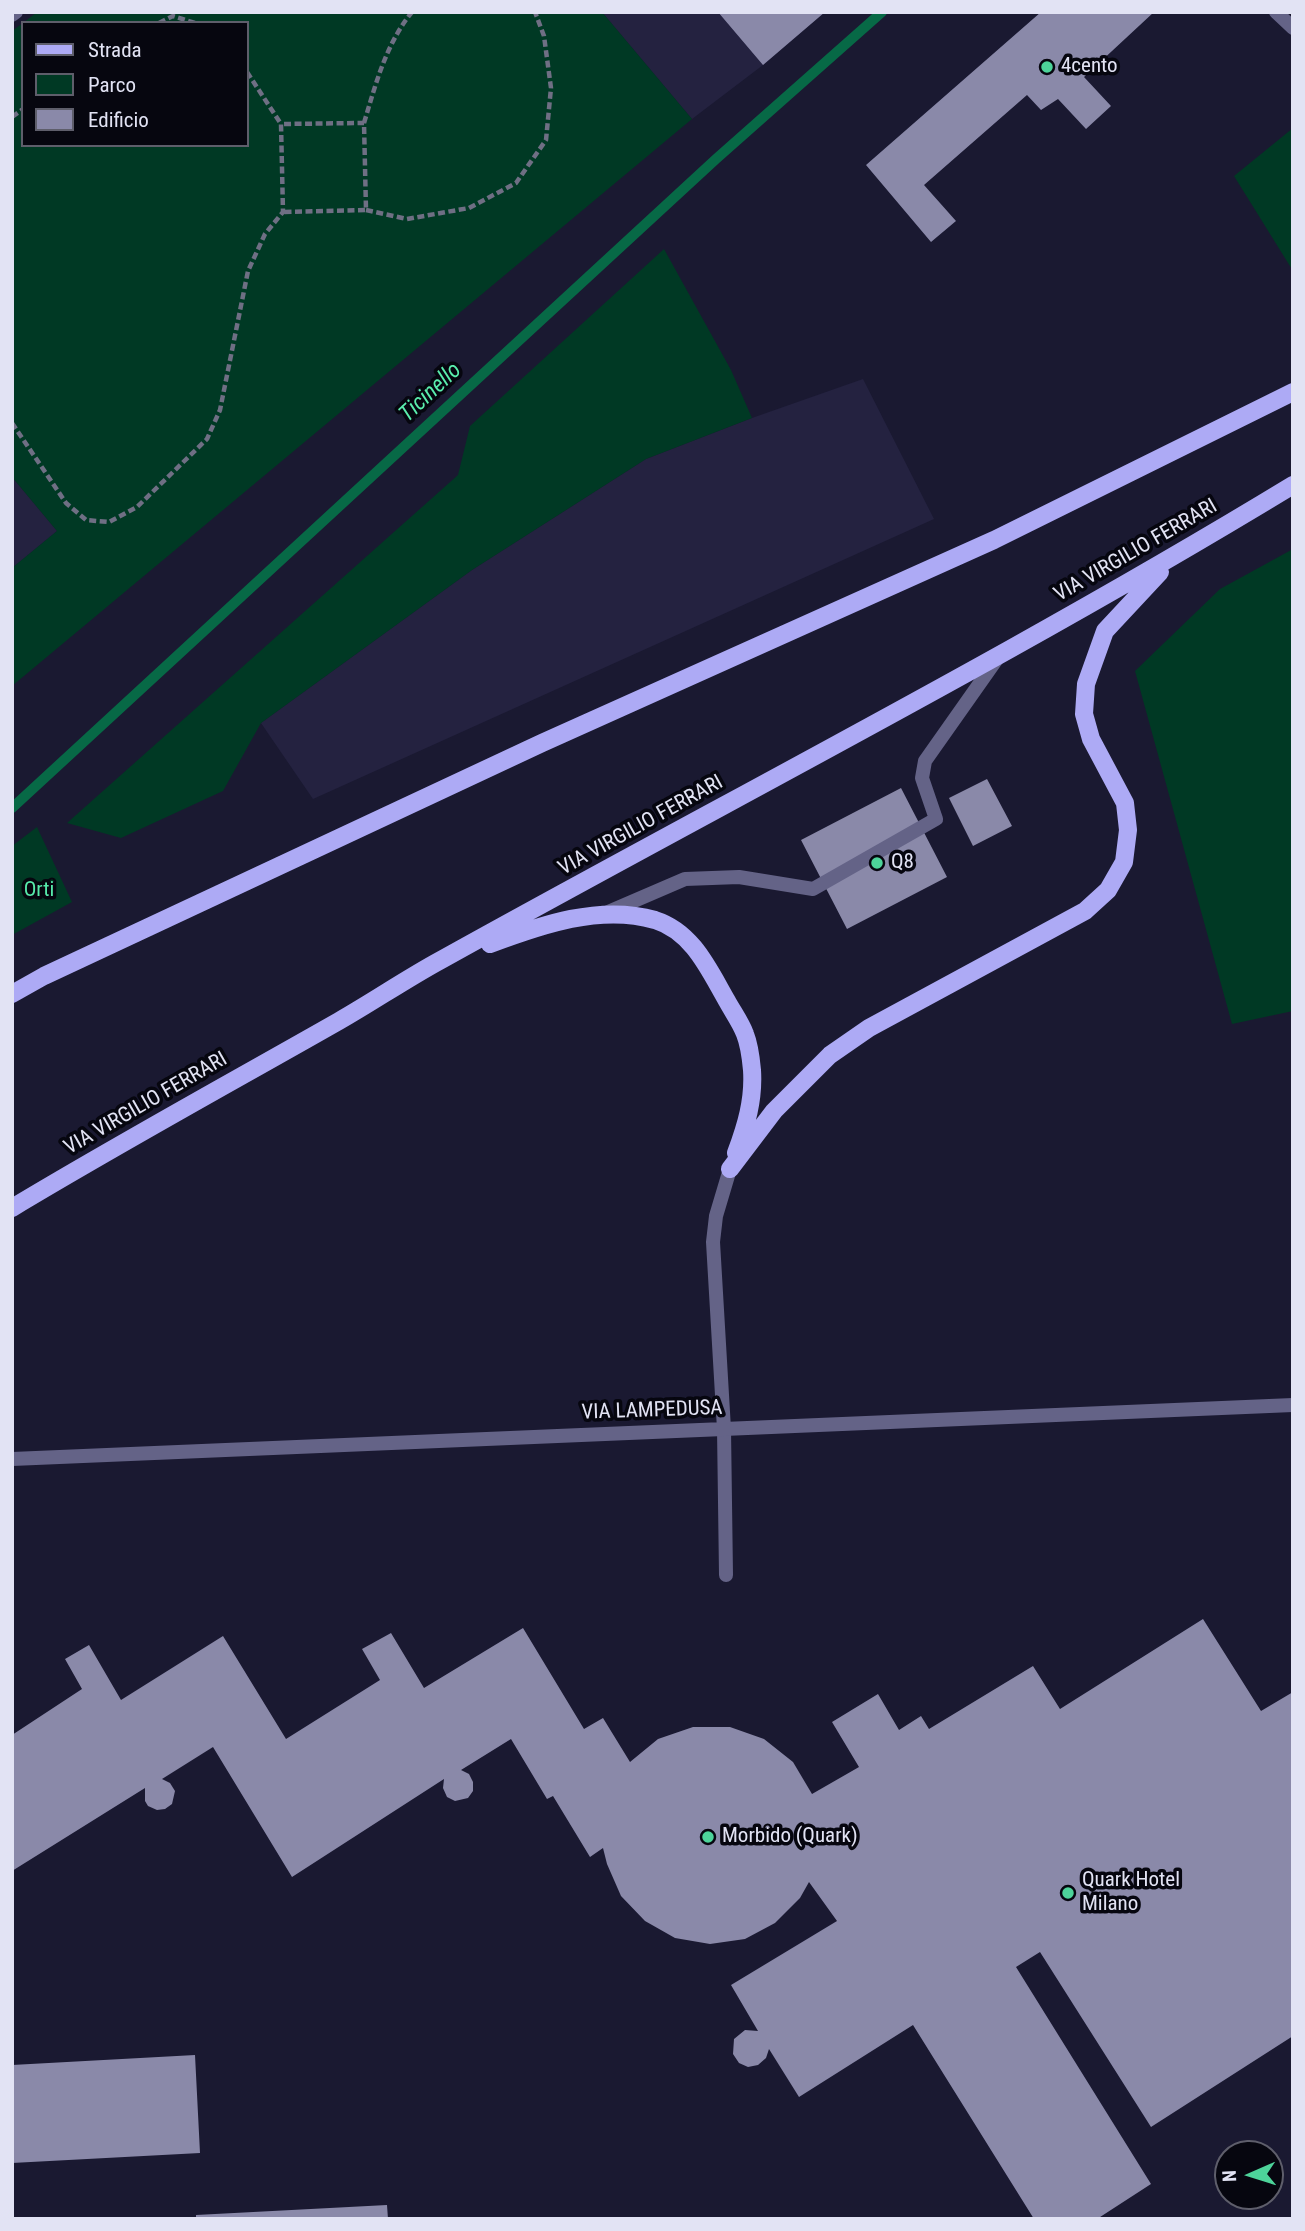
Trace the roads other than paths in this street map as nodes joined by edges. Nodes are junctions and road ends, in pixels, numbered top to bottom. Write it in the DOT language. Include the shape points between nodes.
graph roads {
  1 [pos="1276,12"];
  2 [pos="1293,28"];
  3 [pos="1293,392"];
  4 [pos="1293,485"];
  5 [pos="1173,558"];
  6 [pos="999,656"];
  7 [pos="602,915"];
  8 [pos="437,962"];
  9 [pos="12,994"];
  10 [pos="730,1170"];
  11 [pos="12,1208"];
  12 [pos="1293,1405"];
  13 [pos="724,1429"];
  14 [pos="12,1459"];
  15 [pos="726,1574"];
  1 -- 2 [label="street"];
  3 -- 9 [label="main road" via="994,540 542,743"];
  4 -- 5 [label="main road, VIA VIRGILIO FERRARI"];
  5 -- 6 [label="main road, VIA VIRGILIO FERRARI"];
  5 -- 10 [label="main road" via="1105,631 1086,684 1084,714 1091,739 1125,803 1128,830 1124,862 1108,890 1085,911 869,1028 830,1055 774,1111"];
  6 -- 7 [label="street" via="925,761 922,779 936,820 813,889 739,877 685,879"];
  6 -- 8 [label="main road, VIA VIRGILIO FERRARI"];
  7 -- 8 [label="main road" via="559,921"];
  7 -- 10 [label="main road" via="633,916 672,927 701,956 745,1034 752,1069 751,1104"];
  8 -- 11 [label="main road, VIA VIRGILIO FERRARI"];
  10 -- 13 [label="street" via="713,1242"];
  12 -- 13 [label="street, VIA LAMPEDUSA"];
  13 -- 14 [label="street, VIA LAMPEDUSA"];
  13 -- 15 [label="street"];
}
